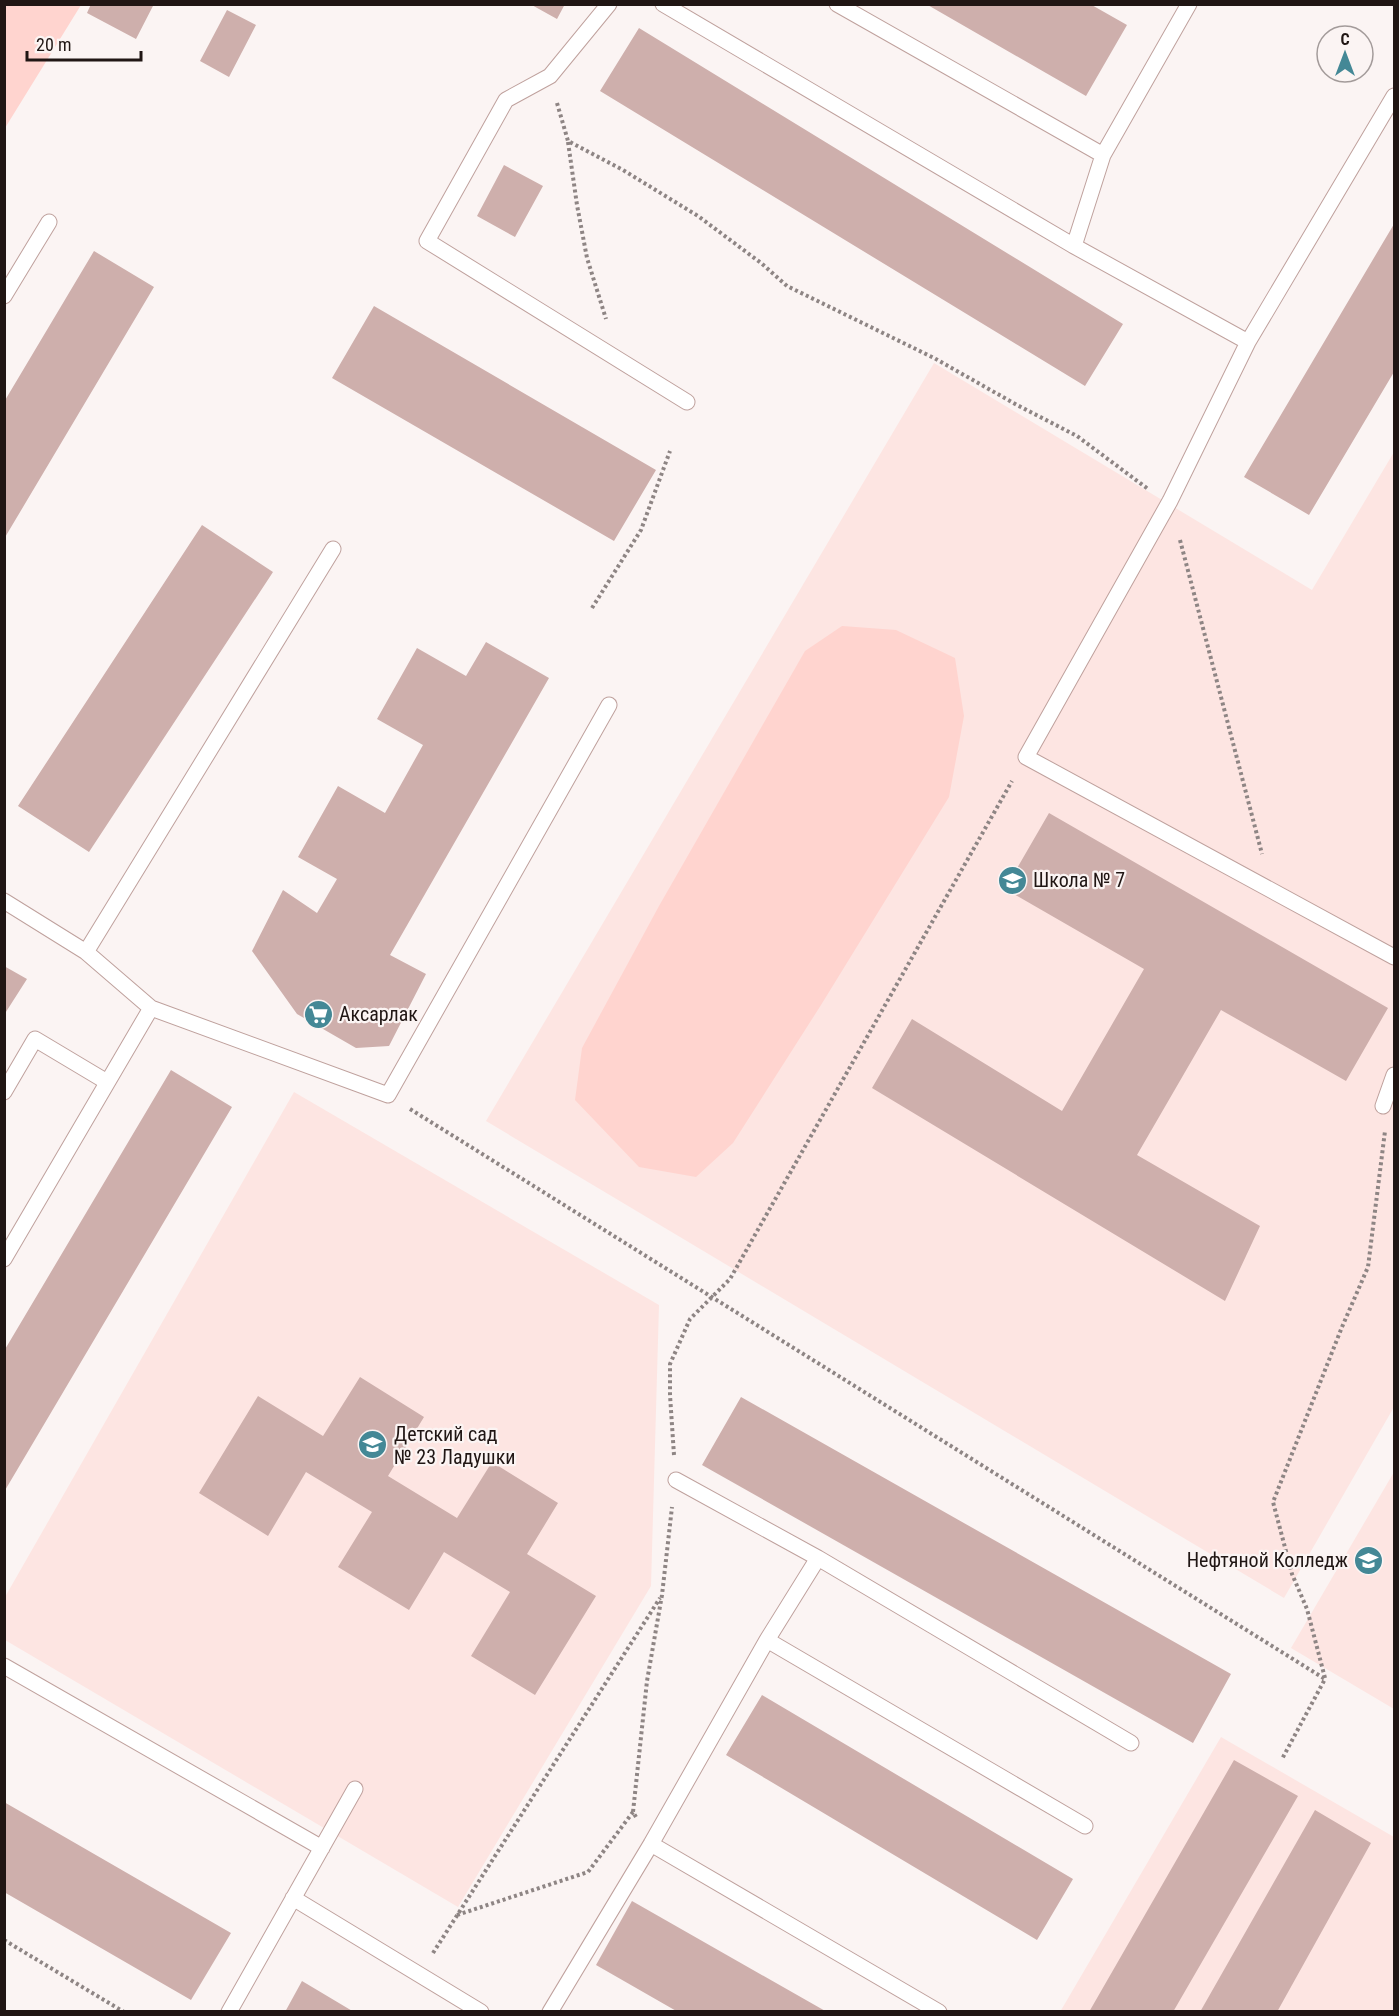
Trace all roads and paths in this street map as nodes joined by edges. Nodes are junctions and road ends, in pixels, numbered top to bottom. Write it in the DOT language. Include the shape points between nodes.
graph roads {
  1 [pos="609,4"];
  2 [pos="663,4"];
  3 [pos="837,4"];
  4 [pos="1189,4"];
  5 [pos="550,76"];
  6 [pos="1395,96"];
  7 [pos="568,141"];
  8 [pos="1103,154"];
  9 [pos="49,222"];
  10 [pos="1074,246"];
  11 [pos="4,296"];
  12 [pos="1248,342"];
  13 [pos="614,356"];
  14 [pos="687,402"];
  15 [pos="670,451"];
  16 [pos="1170,501"];
  17 [pos="333,549"];
  18 [pos="592,608"];
  19 [pos="609,705"];
  20 [pos="1026,757"];
  21 [pos="1271,889"];
  22 [pos="4,902"];
  23 [pos="86,952"];
  24 [pos="1395,957"];
  25 [pos="151,1008"];
  26 [pos="1395,1075"];
  27 [pos="107,1082"];
  28 [pos="4,1092"];
  29 [pos="388,1095"];
  30 [pos="1383,1106"];
  31 [pos="4,1259"];
  32 [pos="676,1480"];
  33 [pos="818,1558"];
  34 [pos="662,1595"];
  35 [pos="767,1640"];
  36 [pos="4,1666"];
  37 [pos="1325,1679"];
  38 [pos="1131,1743"];
  39 [pos="1281,1759"];
  40 [pos="355,1790"];
  41 [pos="633,1812"];
  42 [pos="1085,1826"];
  43 [pos="651,1844"];
  44 [pos="322,1848"];
  45 [pos="293,1898"];
  46 [pos="456,1916"];
  47 [pos="4,1940"];
  48 [pos="420,1975"];
  49 [pos="124,2012"];
  50 [pos="229,2012"];
  51 [pos="481,2012"];
  52 [pos="550,2012"];
  53 [pos="939,2012"];
  1 -- 5 [label="lane"];
  2 -- 10 [label="lane"];
  3 -- 8 [label="lane"];
  4 -- 8 [label="lane"];
  5 -- 7 [label="path"];
  5 -- 13 [label="lane" via="506,100 427,241"];
  6 -- 12 [label="lane"];
  7 -- 13 [label="path" via="587,258"];
  7 -- 16 [label="path" via="698,216 787,286 934,358 1077,436 1137,482"];
  8 -- 10 [label="lane"];
  9 -- 11 [label="lane"];
  10 -- 12 [label="lane"];
  12 -- 16 [label="lane"];
  13 -- 14 [label="lane"];
  15 -- 18 [label="path" via="640,530"];
  16 -- 20 [label="lane"];
  16 -- 21 [label="path"];
  17 -- 23 [label="lane"];
  19 -- 29 [label="lane"];
  20 -- 21 [label="lane"];
  20 -- 32 [label="path" via="730,1279 690,1319 670,1364"];
  21 -- 24 [label="lane"];
  22 -- 23 [label="lane"];
  23 -- 25 [label="lane"];
  25 -- 27 [label="lane"];
  25 -- 29 [label="lane"];
  26 -- 30 [label="lane"];
  27 -- 28 [label="lane" via="35,1040"];
  27 -- 31 [label="lane"];
  29 -- 37 [label="path"];
  30 -- 37 [label="path" via="1386,1135 1368,1267 1273,1502"];
  32 -- 33 [label="lane"];
  32 -- 34 [label="path"];
  33 -- 35 [label="lane"];
  33 -- 38 [label="lane"];
  34 -- 41 [label="path" via="647,1681"];
  34 -- 46 [label="path"];
  35 -- 42 [label="lane"];
  35 -- 43 [label="lane"];
  36 -- 44 [label="lane"];
  37 -- 39 [label="path"];
  40 -- 44 [label="lane"];
  41 -- 43 [label="path"];
  41 -- 46 [label="path" via="588,1872"];
  43 -- 52 [label="lane"];
  43 -- 53 [label="lane"];
  44 -- 45 [label="lane"];
  45 -- 48 [label="lane"];
  45 -- 50 [label="lane"];
  46 -- 48 [label="path"];
  47 -- 49 [label="path"];
  48 -- 51 [label="lane"];
}
